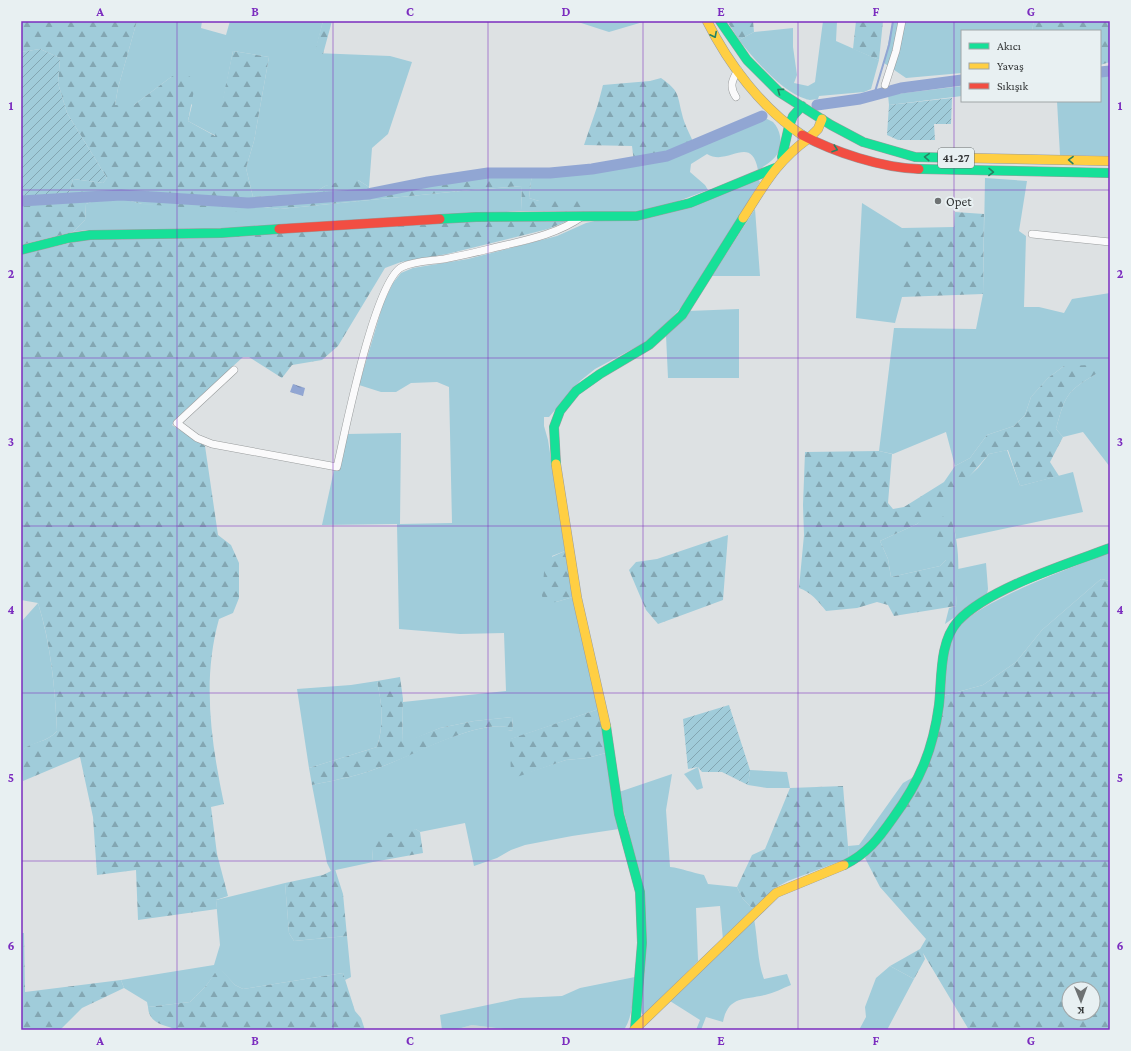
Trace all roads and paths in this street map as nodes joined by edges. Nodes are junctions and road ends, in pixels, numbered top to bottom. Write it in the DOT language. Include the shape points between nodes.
graph roads {
  1 [pos="707,21"];
  2 [pos="720,21"];
  3 [pos="902,21"];
  4 [pos="738,70"];
  5 [pos="884,85"];
  6 [pos="736,97"];
  7 [pos="802,106"];
  8 [pos="822,119"];
  9 [pos="789,126"];
  10 [pos="809,138"];
  11 [pos="1110,161"];
  12 [pos="778,164"];
  13 [pos="1110,173"];
  14 [pos="583,216"];
  15 [pos="1032,234"];
  16 [pos="1110,242"];
  17 [pos="21,250"];
  18 [pos="234,370"];
  19 [pos="1110,548"];
  20 [pos="634,1029"];
  1 -- 4 [label="main road, one-way" via="721,48"];
  7 -- 2 [label="main road, 41-27, one-way" via="760,75 734,44"];
  3 -- 5 [label="street" via="896,51"];
  4 -- 6 [label="street" via="731,84"];
  4 -- 9 [label="main road" via="762,100"];
  7 -- 8 [label="main road, 41-27"];
  7 -- 9 [label="main road" via="793,116"];
  8 -- 10 [label="main road" via="818,129"];
  11 -- 8 [label="main road, 41-27, one-way" via="915,157 863,142"];
  9 -- 10 [label="main road"];
  9 -- 12 [label="main road" via="786,147"];
  10 -- 12 [label="main road"];
  10 -- 13 [label="main road, one-way" via="842,152 914,169"];
  12 -- 14 [label="main road" via="707,196 654,213"];
  12 -- 20 [label="main road" via="682,315 649,345 576,391 560,411 554,427 555,459 577,598 605,717 620,814 640,892 642,943"];
  14 -- 17 [label="main road" via="476,217 221,234 80,236"];
  14 -- 18 [label="street" via="550,233 396,270 376,311 337,466 212,444 197,438 177,423"];
  15 -- 16 [label="street"];
  19 -- 20 [label="main road" via="1007,589 954,624 948,635 935,731 925,765 902,807 879,837 870,848 852,861 776,893"];
}
